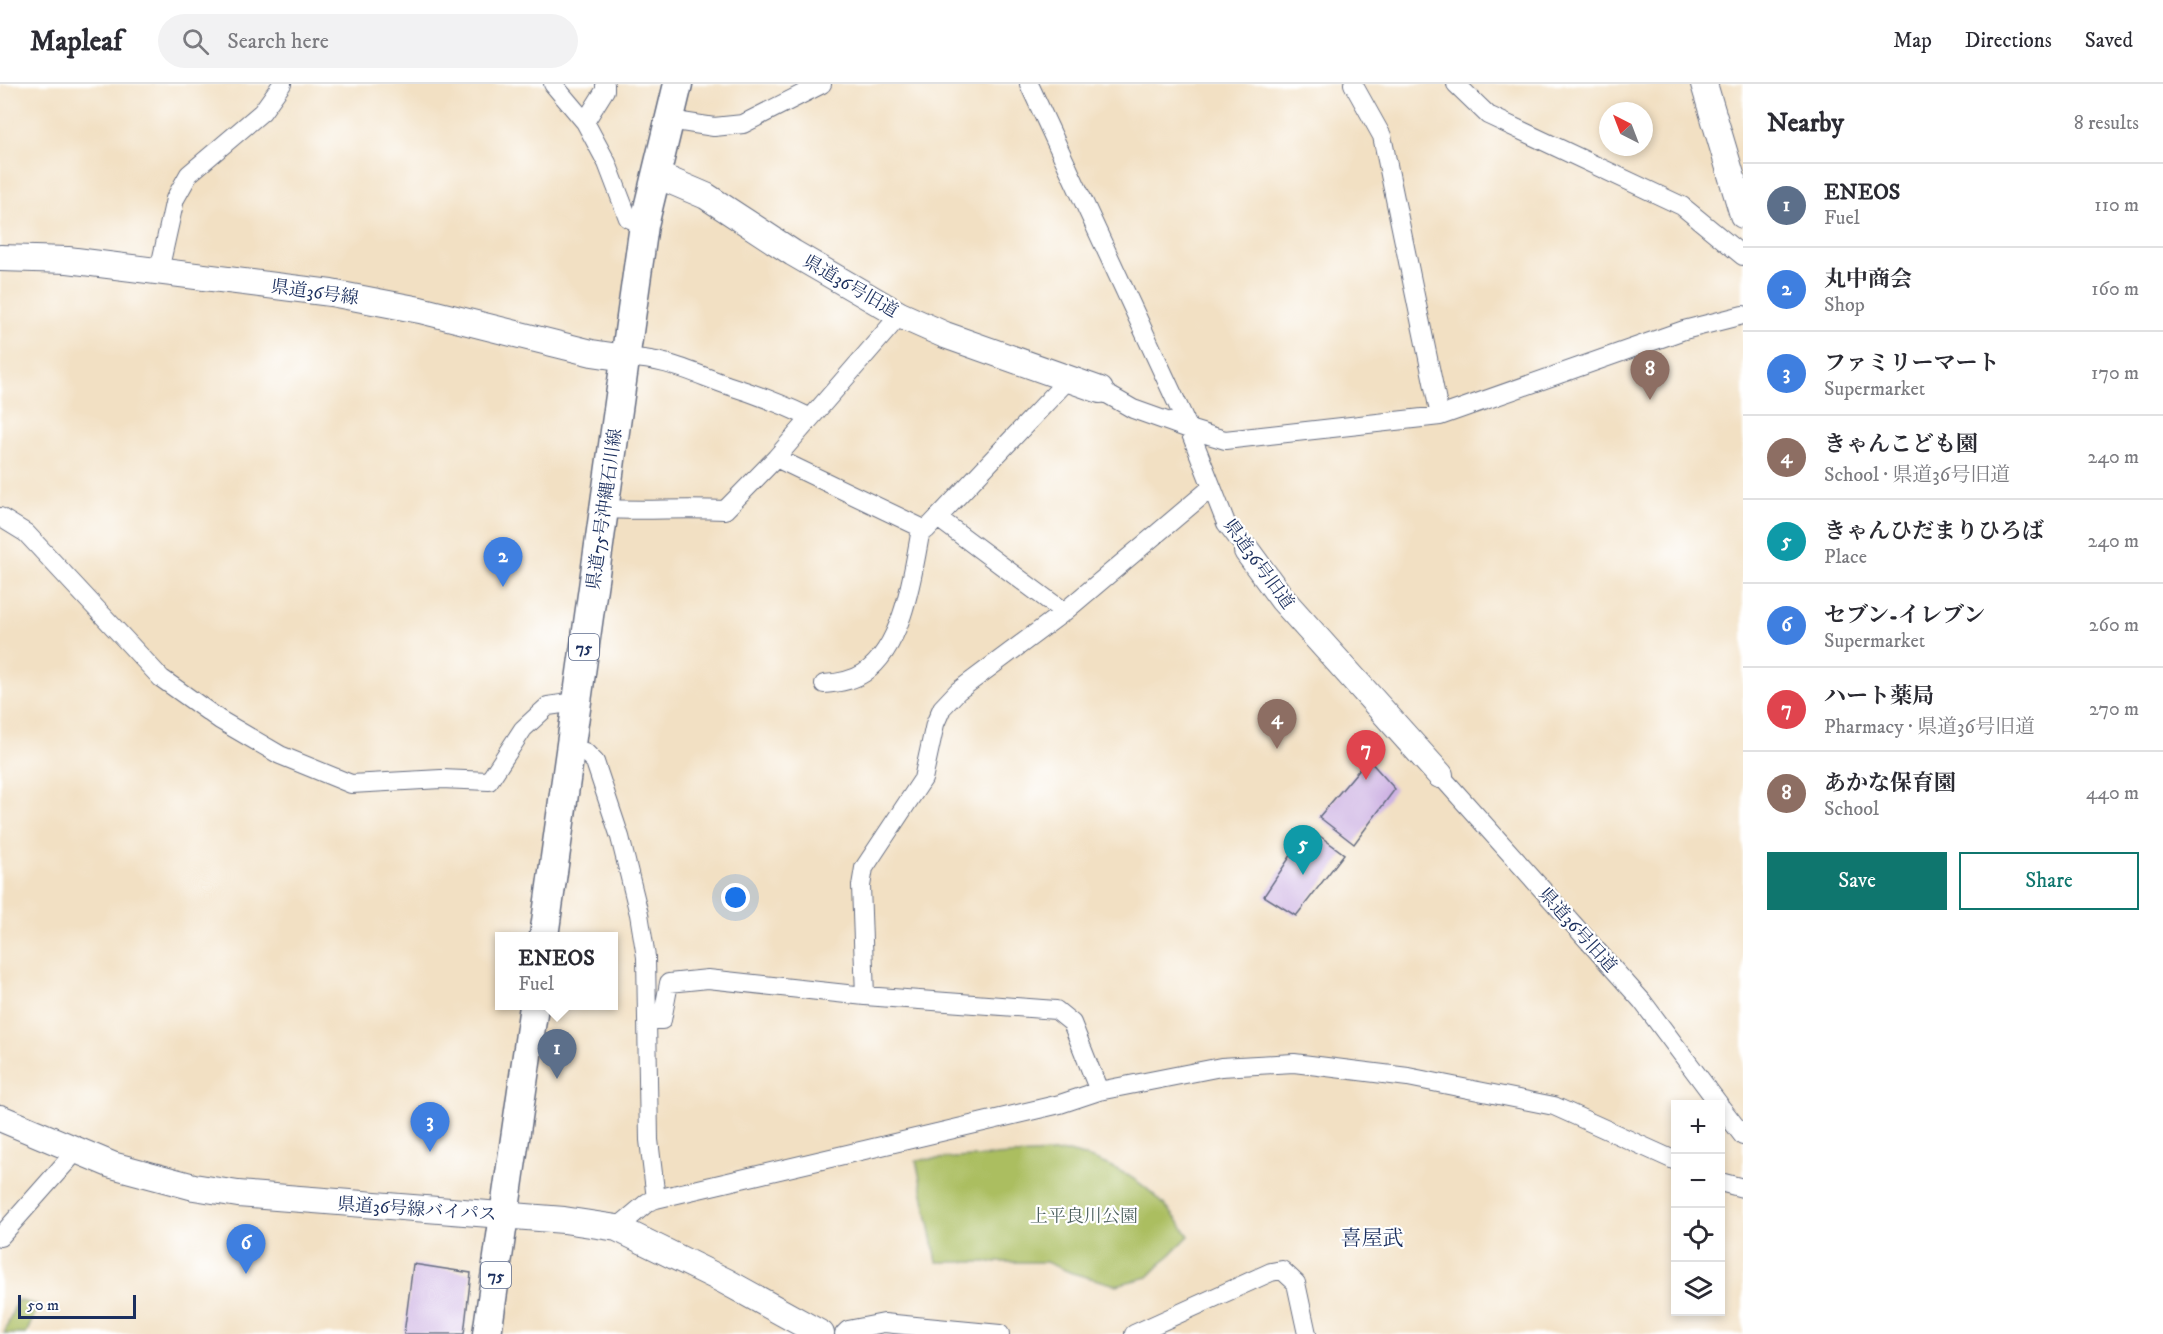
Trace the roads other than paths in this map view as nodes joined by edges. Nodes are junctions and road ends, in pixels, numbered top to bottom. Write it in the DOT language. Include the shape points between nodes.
graph roads {
  1 [pos="282,84"];
  2 [pos="553,84"];
  3 [pos="605,84"];
  4 [pos="678,84"];
  5 [pos="822,84"];
  6 [pos="1029,84"];
  7 [pos="1353,84"];
  8 [pos="1456,84"];
  9 [pos="1704,84"];
  10 [pos="669,120"];
  11 [pos="585,122"];
  12 [pos="657,175"];
  13 [pos="1743,215"];
  14 [pos="644,225"];
  15 [pos="1743,256"];
  16 [pos="0,258"];
  17 [pos="159,271"];
  18 [pos="900,315"];
  19 [pos="1743,315"];
  20 [pos="626,358"];
  21 [pos="1064,377"];
  22 [pos="1100,390"];
  23 [pos="1440,416"];
  24 [pos="809,417"];
  25 [pos="1189,429"];
  26 [pos="776,458"];
  27 [pos="1211,488"];
  28 [pos="604,509"];
  29 [pos="0,517"];
  30 [pos="938,518"];
  31 [pos="921,529"];
  32 [pos="1247,551"];
  33 [pos="1064,612"];
  34 [pos="824,684"];
  35 [pos="576,702"];
  36 [pos="571,749"];
  37 [pos="1440,775"];
  38 [pos="545,932"];
  39 [pos="865,996"];
  40 [pos="533,1010"];
  41 [pos="649,1020"];
  42 [pos="1099,1091"];
  43 [pos="1716,1100"];
  44 [pos="1725,1112"];
  45 [pos="0,1118"];
  46 [pos="1743,1136"];
  47 [pos="77,1150"];
  48 [pos="1671,1159"];
  49 [pos="1725,1183"];
  50 [pos="1743,1188"];
  51 [pos="656,1199"];
  52 [pos="504,1216"];
  53 [pos="617,1228"];
  54 [pos="0,1237"];
  55 [pos="1157,1329"];
  56 [pos="487,1334"];
  57 [pos="821,1334"];
  58 [pos="844,1334"];
  59 [pos="1000,1334"];
  60 [pos="1134,1334"];
  61 [pos="1307,1334"];
  1 -- 17 [label="street" via="262,112 189,174 175,199"];
  2 -- 11 [label="street"];
  3 -- 11 [label="street"];
  4 -- 10 [label="main road, 県道75号沖縄石川線 / 75"];
  5 -- 10 [label="street" via="743,124 714,127"];
  6 -- 25 [label="street"];
  7 -- 23 [label="street" via="1382,136"];
  8 -- 15 [label="street" via="1488,115 1682,206"];
  9 -- 13 [label="main road"];
  10 -- 12 [label="main road, 県道75号沖縄石川線 / 75"];
  11 -- 14 [label="street" via="607,163 628,218"];
  12 -- 14 [label="main road, 県道75号沖縄石川線 / 75"];
  12 -- 18 [label="main road, 県道36号旧道" via="706,196 793,253"];
  14 -- 20 [label="main road, 県道75号沖縄石川線 / 75"];
  16 -- 17 [label="main road, 県道36号線" via="68,260"];
  17 -- 20 [label="main road, 県道36号線" via="331,292"];
  18 -- 21 [label="main road, 県道36号旧道"];
  18 -- 24 [label="street"];
  19 -- 23 [label="street" via="1684,330"];
  20 -- 24 [label="street" via="642,357 684,368 762,395"];
  20 -- 28 [label="main road, 県道75号沖縄石川線 / 75"];
  21 -- 22 [label="main road, 県道36号旧道"];
  21 -- 30 [label="street" via="1062,386"];
  22 -- 25 [label="street, 県道36号旧道" via="1133,409"];
  23 -- 25 [label="street" via="1225,440"];
  24 -- 26 [label="street"];
  25 -- 27 [label="street, 県道36号旧道"];
  26 -- 28 [label="street" via="725,510"];
  26 -- 31 [label="street"];
  27 -- 32 [label="street, 県道36号旧道" via="1226,523"];
  27 -- 33 [label="street"];
  28 -- 35 [label="main road, 県道75号沖縄石川線 / 75"];
  29 -- 35 [label="street" via="26,533 161,678 220,720 280,754 351,784 441,779 489,781 523,729 548,705"];
  30 -- 31 [label="street" via="926,530"];
  30 -- 33 [label="street"];
  31 -- 34 [label="street" via="910,596 880,657 864,673"];
  32 -- 37 [label="main road, 県道36号旧道" via="1283,600"];
  33 -- 39 [label="street" via="958,691 942,708 923,779 864,868 861,886"];
  35 -- 36 [label="main road, 県道75号沖縄石川線 / 75"];
  36 -- 38 [label="main road, 県道75号沖縄石川線 / 75"];
  36 -- 41 [label="street" via="585,752 595,762 620,837 646,957"];
  37 -- 43 [label="street, 県道36号旧道" via="1642,1001"];
  39 -- 41 [label="street" via="708,979 669,983 662,1020"];
  39 -- 42 [label="street" via="1056,1010 1072,1023"];
  40 -- 52 [label="main road, 75"];
  41 -- 51 [label="street" via="649,1140"];
  42 -- 48 [label="street" via="1221,1066 1294,1063 1408,1077 1554,1106"];
  42 -- 51 [label="street" via="1060,1104"];
  44 -- 46 [label="street, 県道36号旧道"];
  45 -- 47 [label="main road, 県道36号線バイパス"];
  47 -- 52 [label="main road, 県道36号線バイパス" via="112,1166 238,1194"];
  47 -- 54 [label="street"];
  49 -- 50 [label="street"];
  51 -- 53 [label="street"];
  52 -- 53 [label="main road, 県道36号線バイパス"];
  52 -- 56 [label="main road, 75"];
  53 -- 57 [label="main road, 県道36号線バイパス"];
  55 -- 60 [label="street"];
  55 -- 61 [label="street" via="1282,1270 1296,1283"];
  58 -- 59 [label="street" via="884,1323"];
}
